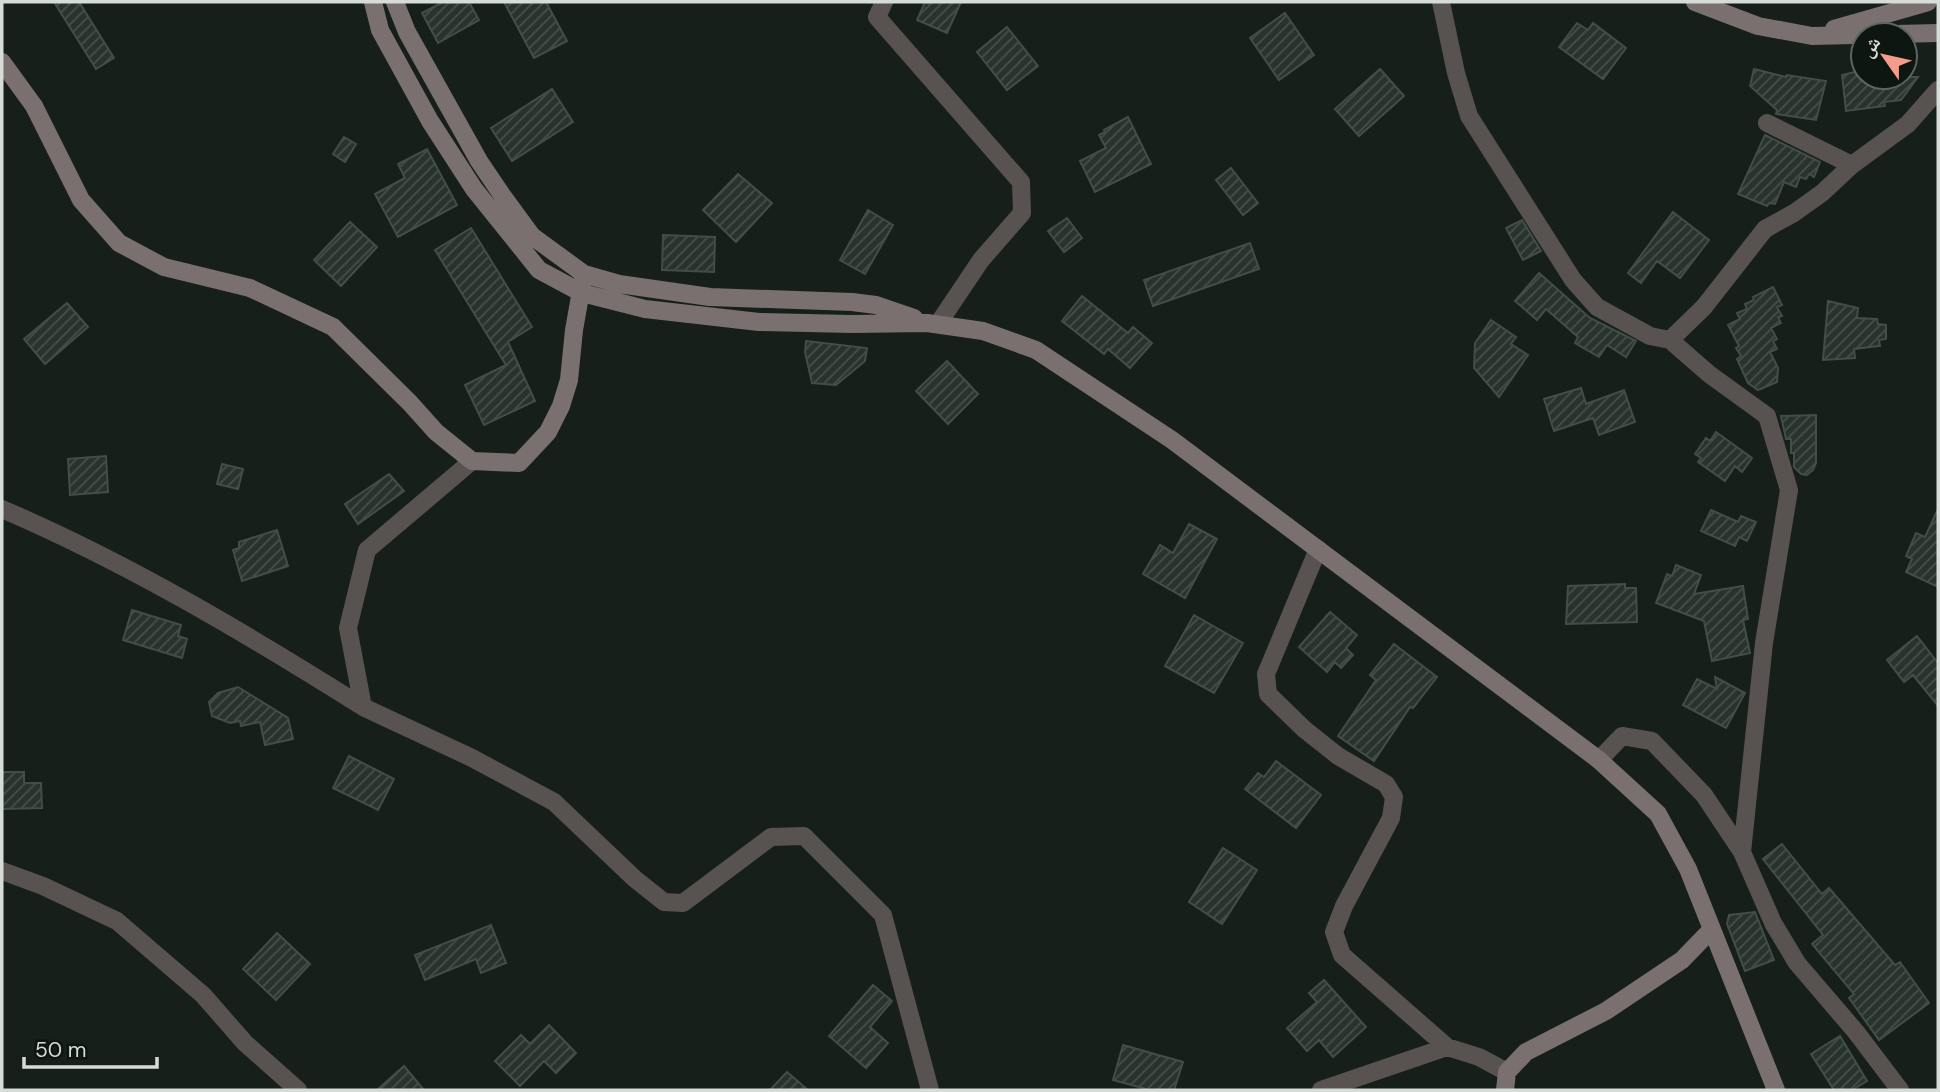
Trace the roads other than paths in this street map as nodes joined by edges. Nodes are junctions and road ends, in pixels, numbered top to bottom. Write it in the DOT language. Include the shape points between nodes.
graph roads {
  1 [pos="373,2"];
  2 [pos="395,2"];
  3 [pos="884,2"];
  4 [pos="1441,2"];
  5 [pos="1695,2"];
  6 [pos="1928,2"];
  7 [pos="1938,33"];
  8 [pos="1812,36"];
  9 [pos="2,62"];
  10 [pos="1938,90"];
  11 [pos="1767,123"];
  12 [pos="1852,165"];
  13 [pos="584,274"];
  14 [pos="582,293"];
  15 [pos="933,324"];
  16 [pos="1670,340"];
  17 [pos="472,461"];
  18 [pos="2,509"];
  19 [pos="1318,549"];
  20 [pos="363,707"];
  21 [pos="1600,760"];
  22 [pos="1742,852"];
  23 [pos="2,871"];
  24 [pos="1711,930"];
  25 [pos="1447,1046"];
  26 [pos="1506,1081"];
  27 [pos="298,1090"];
  28 [pos="930,1090"];
  29 [pos="1321,1090"];
  30 [pos="1776,1090"];
  31 [pos="1900,1090"];
  1 -- 14 [label="main road" via="380,30 474,189 539,270"];
  2 -- 13 [label="main road" via="407,32 502,195 532,236"];
  3 -- 15 [label="street" via="877,17 1021,182 1022,213"];
  4 -- 16 [label="street" via="1469,116 1573,280 1597,307 1650,336"];
  5 -- 8 [label="main road" via="1758,26"];
  6 -- 8 [label="main road"];
  7 -- 8 [label="main road"];
  9 -- 17 [label="main road" via="34,106 81,200 120,243 164,267 250,288 333,327 436,432"];
  10 -- 12 [label="street" via="1908,124"];
  11 -- 12 [label="street"];
  12 -- 16 [label="street" via="1813,199 1765,229 1704,307"];
  13 -- 14 [label="main road"];
  13 -- 15 [label="main road" via="619,284 710,297 876,305"];
  14 -- 15 [label="main road" via="645,309 759,322"];
  14 -- 17 [label="main road" via="569,380 548,432 519,463"];
  15 -- 19 [label="main road" via="983,331 1036,350 1172,440"];
  16 -- 22 [label="street" via="1767,416 1789,489 1764,643"];
  17 -- 20 [label="street" via="367,550 348,628"];
  18 -- 20 [label="street" via="64,536 257,641"];
  19 -- 21 [label="main road"];
  19 -- 25 [label="street" via="1266,674 1268,694 1338,756 1386,784 1394,797 1391,818 1334,932 1342,955"];
  20 -- 28 [label="street" via="554,802 664,902 683,903 771,837 804,836 883,915"];
  21 -- 22 [label="street" via="1622,736 1652,741 1704,795"];
  21 -- 24 [label="main road" via="1658,814 1688,869"];
  22 -- 31 [label="street" via="1773,923 1797,963"];
  23 -- 27 [label="street" via="117,921 203,995 245,1043"];
  24 -- 26 [label="main road" via="1682,960 1606,1011 1526,1052"];
  24 -- 30 [label="main road"];
  25 -- 26 [label="street" via="1479,1057"];
  25 -- 29 [label="street"];
}
